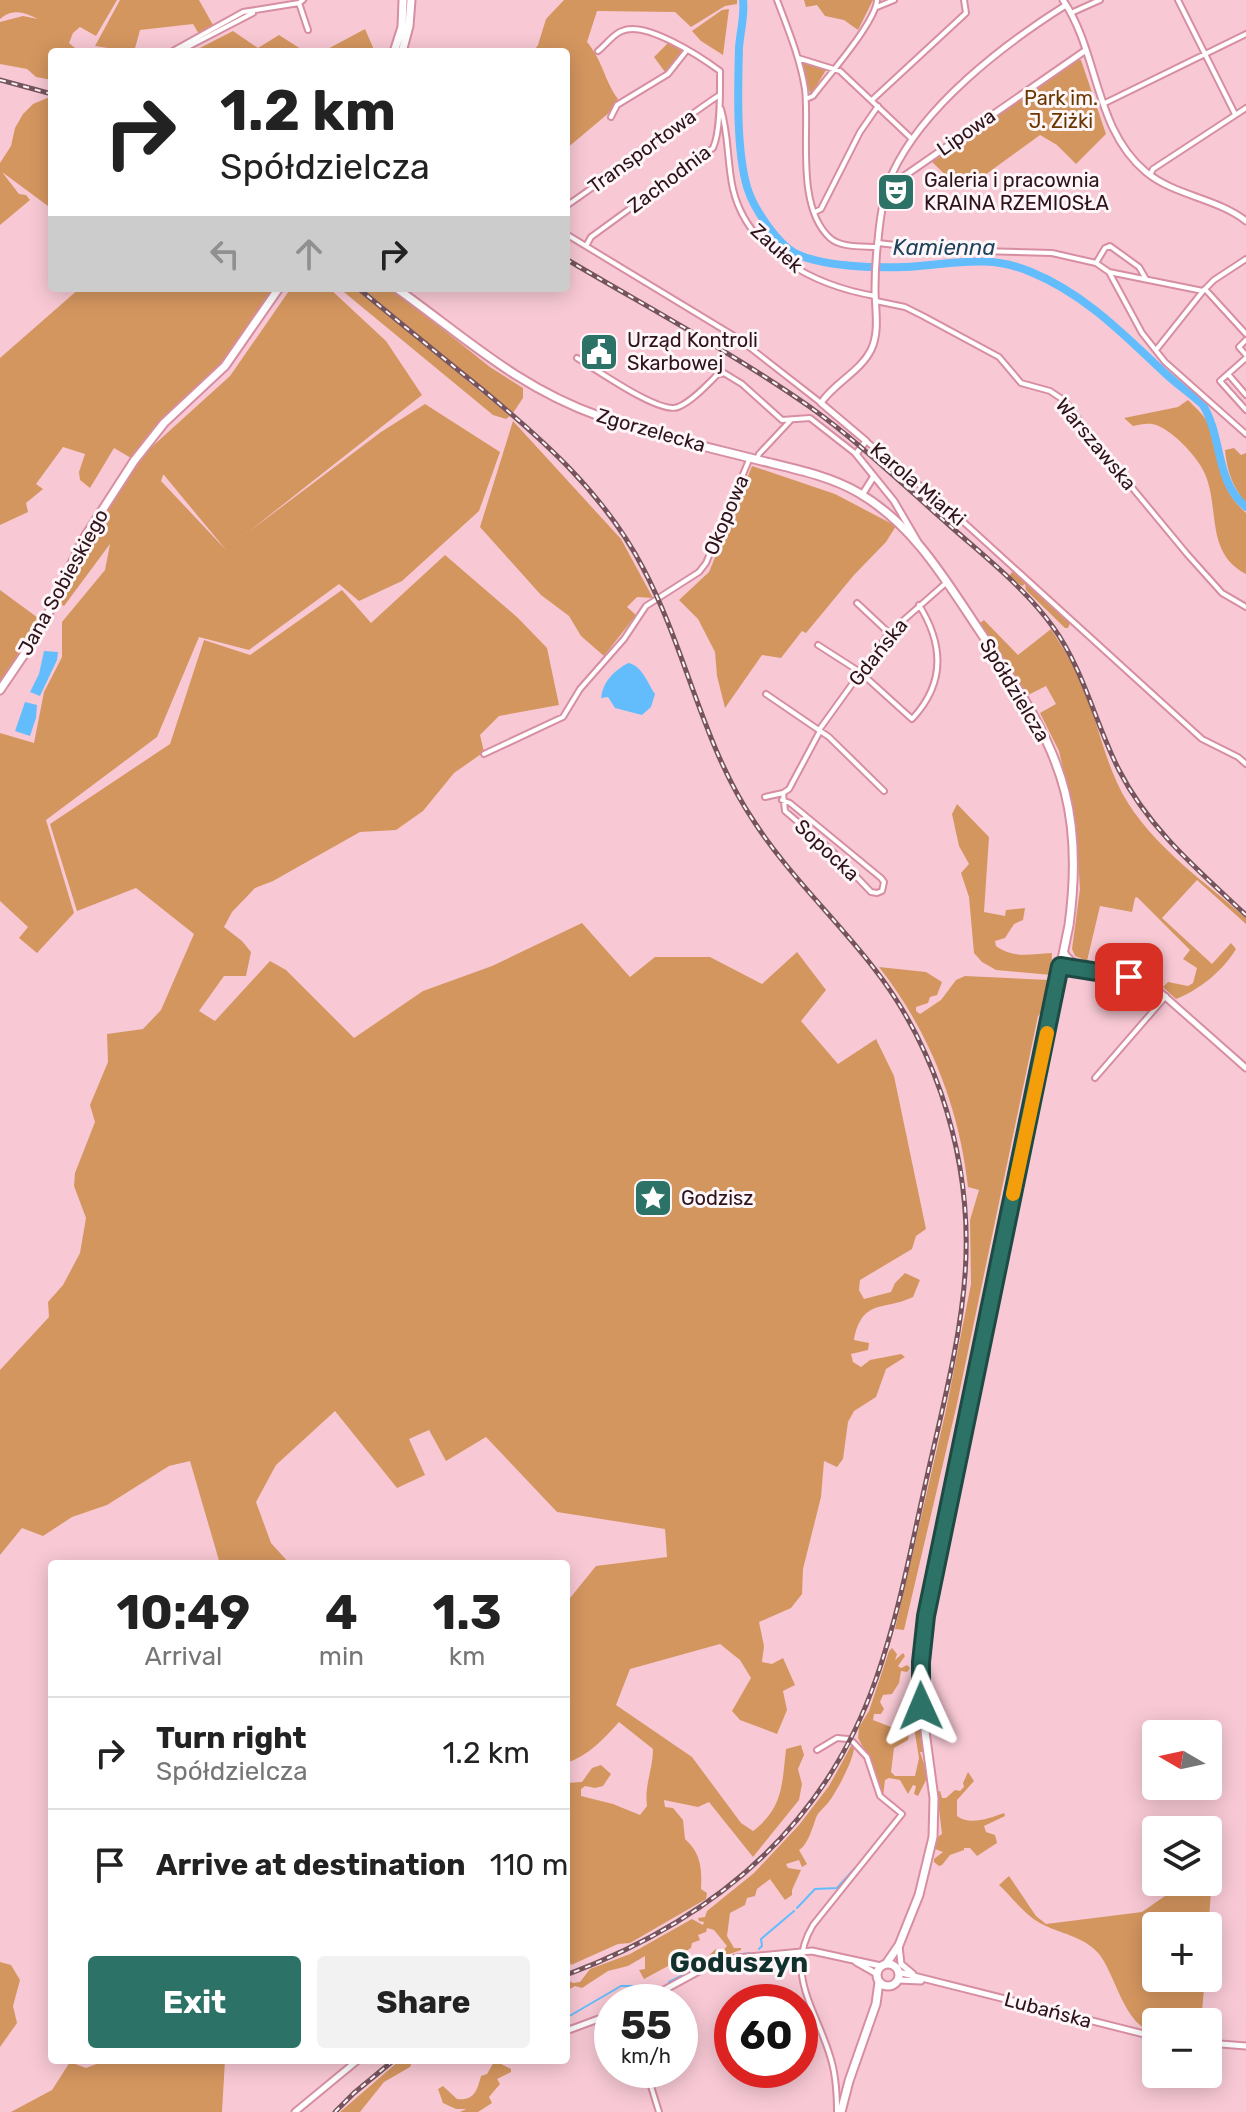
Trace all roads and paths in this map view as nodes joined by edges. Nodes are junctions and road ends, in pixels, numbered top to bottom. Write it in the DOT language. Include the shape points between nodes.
graph roads {
  1 [pos="403,0"];
  2 [pos="411,0"];
  3 [pos="777,0"];
  4 [pos="877,0"];
  5 [pos="894,0"];
  6 [pos="964,0"];
  7 [pos="1100,0"];
  8 [pos="1178,0"];
  9 [pos="301,2"];
  10 [pos="1065,2"];
  11 [pos="877,7"];
  12 [pos="259,11"];
  13 [pos="1071,13"];
  14 [pos="308,30"];
  15 [pos="1246,34"];
  16 [pos="178,48"];
  17 [pos="186,48"];
  18 [pos="395,48"];
  19 [pos="403,48"];
  20 [pos="687,50"];
  21 [pos="1086,50"];
  22 [pos="598,51"];
  23 [pos="1206,54"];
  24 [pos="798,58"];
  25 [pos="833,68"];
  26 [pos="718,96"];
  27 [pos="806,99"];
  28 [pos="872,100"];
  29 [pos="1103,104"];
  30 [pos="720,105"];
  31 [pos="878,106"];
  32 [pos="1246,108"];
  33 [pos="1235,114"];
  34 [pos="611,117"];
  35 [pos="912,139"];
  36 [pos="1150,175"];
  37 [pos="887,189"];
  38 [pos="570,203"];
  39 [pos="815,212"];
  40 [pos="1246,221"];
  41 [pos="570,236"];
  42 [pos="586,246"];
  43 [pos="877,247"];
  44 [pos="1246,259"];
  45 [pos="1096,263"];
  46 [pos="1109,272"];
  47 [pos="1146,279"];
  48 [pos="1204,290"];
  49 [pos="277,292"];
  50 [pos="401,292"];
  51 [pos="875,296"];
  52 [pos="1246,337"];
  53 [pos="1156,350"];
  54 [pos="1246,357"];
  55 [pos="577,358"];
  56 [pos="1228,374"];
  57 [pos="1246,395"];
  58 [pos="821,403"];
  59 [pos="1246,410"];
  60 [pos="790,421"];
  61 [pos="1246,434"];
  62 [pos="866,441"];
  63 [pos="856,454"];
  64 [pos="754,458"];
  65 [pos="875,476"];
  66 [pos="862,495"];
  67 [pos="918,543"];
  68 [pos="947,582"];
  69 [pos="857,603"];
  70 [pos="919,605"];
  71 [pos="1246,607"];
  72 [pos="889,633"];
  73 [pos="818,645"];
  74 [pos="860,672"];
  75 [pos="0,690"];
  76 [pos="766,694"];
  77 [pos="820,730"];
  78 [pos="484,754"];
  79 [pos="1246,764"];
  80 [pos="884,791"];
  81 [pos="765,797"];
  82 [pos="783,797"];
  83 [pos="1064,950"];
  84 [pos="1076,964"];
  85 [pos="1060,966"];
  86 [pos="1089,969"];
  87 [pos="1166,996"];
  88 [pos="1246,1068"];
  89 [pos="1095,1078"];
  90 [pos="817,1750"];
  91 [pos="899,1945"];
  92 [pos="803,1952"];
  93 [pos="881,1972"];
  94 [pos="897,1973"];
  95 [pos="925,1978"];
  96 [pos="941,1982"];
  97 [pos="676,1984"];
  98 [pos="889,1986"];
  99 [pos="876,2004"];
  100 [pos="594,2021"];
  101 [pos="570,2030"];
  102 [pos="1142,2033"];
  103 [pos="1222,2044"];
  104 [pos="1246,2046"];
  105 [pos="353,2064"];
  106 [pos="652,2088"];
  107 [pos="295,2112"];
  108 [pos="659,2112"];
  109 [pos="839,2112"];
  1 -- 18 [label="main road"];
  2 -- 19 [label="main road"];
  3 -- 24 [label="street"];
  4 -- 11 [label="street"];
  5 -- 11 [label="street"];
  6 -- 28 [label="street" via="966,13"];
  7 -- 13 [label="street"];
  8 -- 23 [label="street"];
  9 -- 12 [label="street"];
  9 -- 14 [label="street"];
  10 -- 13 [label="street"];
  10 -- 35 [label="street" via="982,67"];
  11 -- 25 [label="street"];
  12 -- 16 [label="street" via="229,18"];
  12 -- 17 [label="street"];
  13 -- 21 [label="street"];
  15 -- 23 [label="street"];
  20 -- 22 [label="street" via="637,28 621,31"];
  20 -- 26 [label="street" via="720,71"];
  20 -- 34 [label="street" via="668,74 617,105"];
  21 -- 29 [label="street"];
  21 -- 37 [label="street, Lipowa"];
  23 -- 29 [label="street"];
  23 -- 33 [label="street"];
  24 -- 25 [label="street"];
  24 -- 27 [label="street"];
  25 -- 27 [label="street"];
  25 -- 28 [label="street"];
  26 -- 30 [label="street, Zachodnia"];
  26 -- 38 [label="street, Transportowa"];
  27 -- 39 [label="street" via="807,183"];
  28 -- 31 [label="street"];
  29 -- 36 [label="street" via="1123,144"];
  30 -- 42 [label="street, Zachodnia" via="713,148 591,237"];
  30 -- 51 [label="street, Zaułek" via="733,188 749,224 802,273"];
  31 -- 35 [label="street"];
  31 -- 39 [label="street" via="823,207"];
  32 -- 33 [label="street"];
  33 -- 36 [label="street"];
  35 -- 37 [label="street"];
  36 -- 40 [label="street"];
  37 -- 43 [label="street"];
  39 -- 43 [label="street" via="834,241"];
  41 -- 42 [label="street, Karola Miarki"];
  42 -- 58 [label="street, Karola Miarki" via="739,339"];
  43 -- 45 [label="street" via="1052,253"];
  43 -- 51 [label="street"];
  44 -- 48 [label="street"];
  45 -- 46 [label="street"];
  45 -- 47 [label="street" via="1110,246 1136,264"];
  46 -- 47 [label="street"];
  46 -- 53 [label="street"];
  47 -- 48 [label="street"];
  48 -- 52 [label="street"];
  48 -- 53 [label="street"];
  49 -- 75 [label="main road, Jana Sobieskiego" via="225,366 140,453 83,540 40,631"];
  50 -- 64 [label="main road, Zgorzelecka" via="491,361 544,393 617,422"];
  51 -- 58 [label="street" via="871,349"];
  51 -- 71 [label="street, Warszawska" via="999,357 1021,383 1065,401 1187,554 1222,593"];
  52 -- 54 [label="street" via="1239,347"];
  53 -- 61 [label="street"];
  54 -- 56 [label="street"];
  55 -- 60 [label="street" via="669,409 724,373"];
  56 -- 57 [label="street"];
  56 -- 59 [label="street" via="1220,381"];
  58 -- 62 [label="street, Karola Miarki"];
  60 -- 63 [label="street" via="810,418"];
  60 -- 64 [label="street, Okopowa"];
  62 -- 63 [label="street"];
  62 -- 79 [label="street, Karola Miarki" via="958,517 1202,739"];
  63 -- 65 [label="street"];
  64 -- 66 [label="main road, Zgorzelecka"];
  64 -- 78 [label="street, Okopowa" via="699,572 646,606 563,717"];
  65 -- 66 [label="street"];
  65 -- 67 [label="street"];
  66 -- 67 [label="main road, Zgorzelecka"];
  67 -- 68 [label="main road, Spółdzielcza"];
  68 -- 70 [label="street, Gdańska"];
  68 -- 83 [label="main road, Spółdzielcza" via="1038,722 1061,778 1073,865"];
  69 -- 72 [label="street"];
  70 -- 72 [label="street, Gdańska"];
  70 -- 74 [label="street" via="937,663 931,695 912,719"];
  72 -- 74 [label="street, Gdańska"];
  73 -- 74 [label="street"];
  74 -- 77 [label="street, Gdańska"];
  76 -- 77 [label="street"];
  77 -- 80 [label="street"];
  77 -- 82 [label="street, Gdańska"];
  81 -- 82 [label="street"];
  82 -- 82 [label="street, Sopocka" via="881,878 882,891 873,893 785,811"];
  83 -- 84 [label="street"];
  83 -- 85 [label="main road, Spółdzielcza"];
  84 -- 85 [label="street"];
  84 -- 86 [label="street"];
  85 -- 86 [label="street"];
  85 -- 91 [label="main road, Spółdzielcza" via="924,1629 920,1694 934,1825 925,1875"];
  86 -- 87 [label="street" via="1141,980"];
  87 -- 88 [label="street"];
  87 -- 89 [label="street"];
  90 -- 92 [label="street" via="837,1738 850,1741 867,1757 880,1796 902,1814 813,1925"];
  91 -- 93 [label="main road"];
  91 -- 94 [label="main road"];
  91 -- 95 [label="street" via="905,1969"];
  92 -- 93 [label="street" via="852,1959"];
  92 -- 97 [label="street" via="733,1958"];
  92 -- 109 [label="street" via="800,1976 832,2062"];
  93 -- 94 [label="main road"];
  93 -- 98 [label="main road"];
  93 -- 99 [label="main road"];
  94 -- 95 [label="street, Lubańska"];
  94 -- 96 [label="street, Lubańska"];
  94 -- 98 [label="main road"];
  95 -- 96 [label="street, Lubańska"];
  96 -- 102 [label="street, Lubańska"];
  98 -- 99 [label="main road"];
  99 -- 109 [label="main road"];
  100 -- 101 [label="street"];
  103 -- 104 [label="street"];
  105 -- 107 [label="street"];
  106 -- 108 [label="street"];
}
